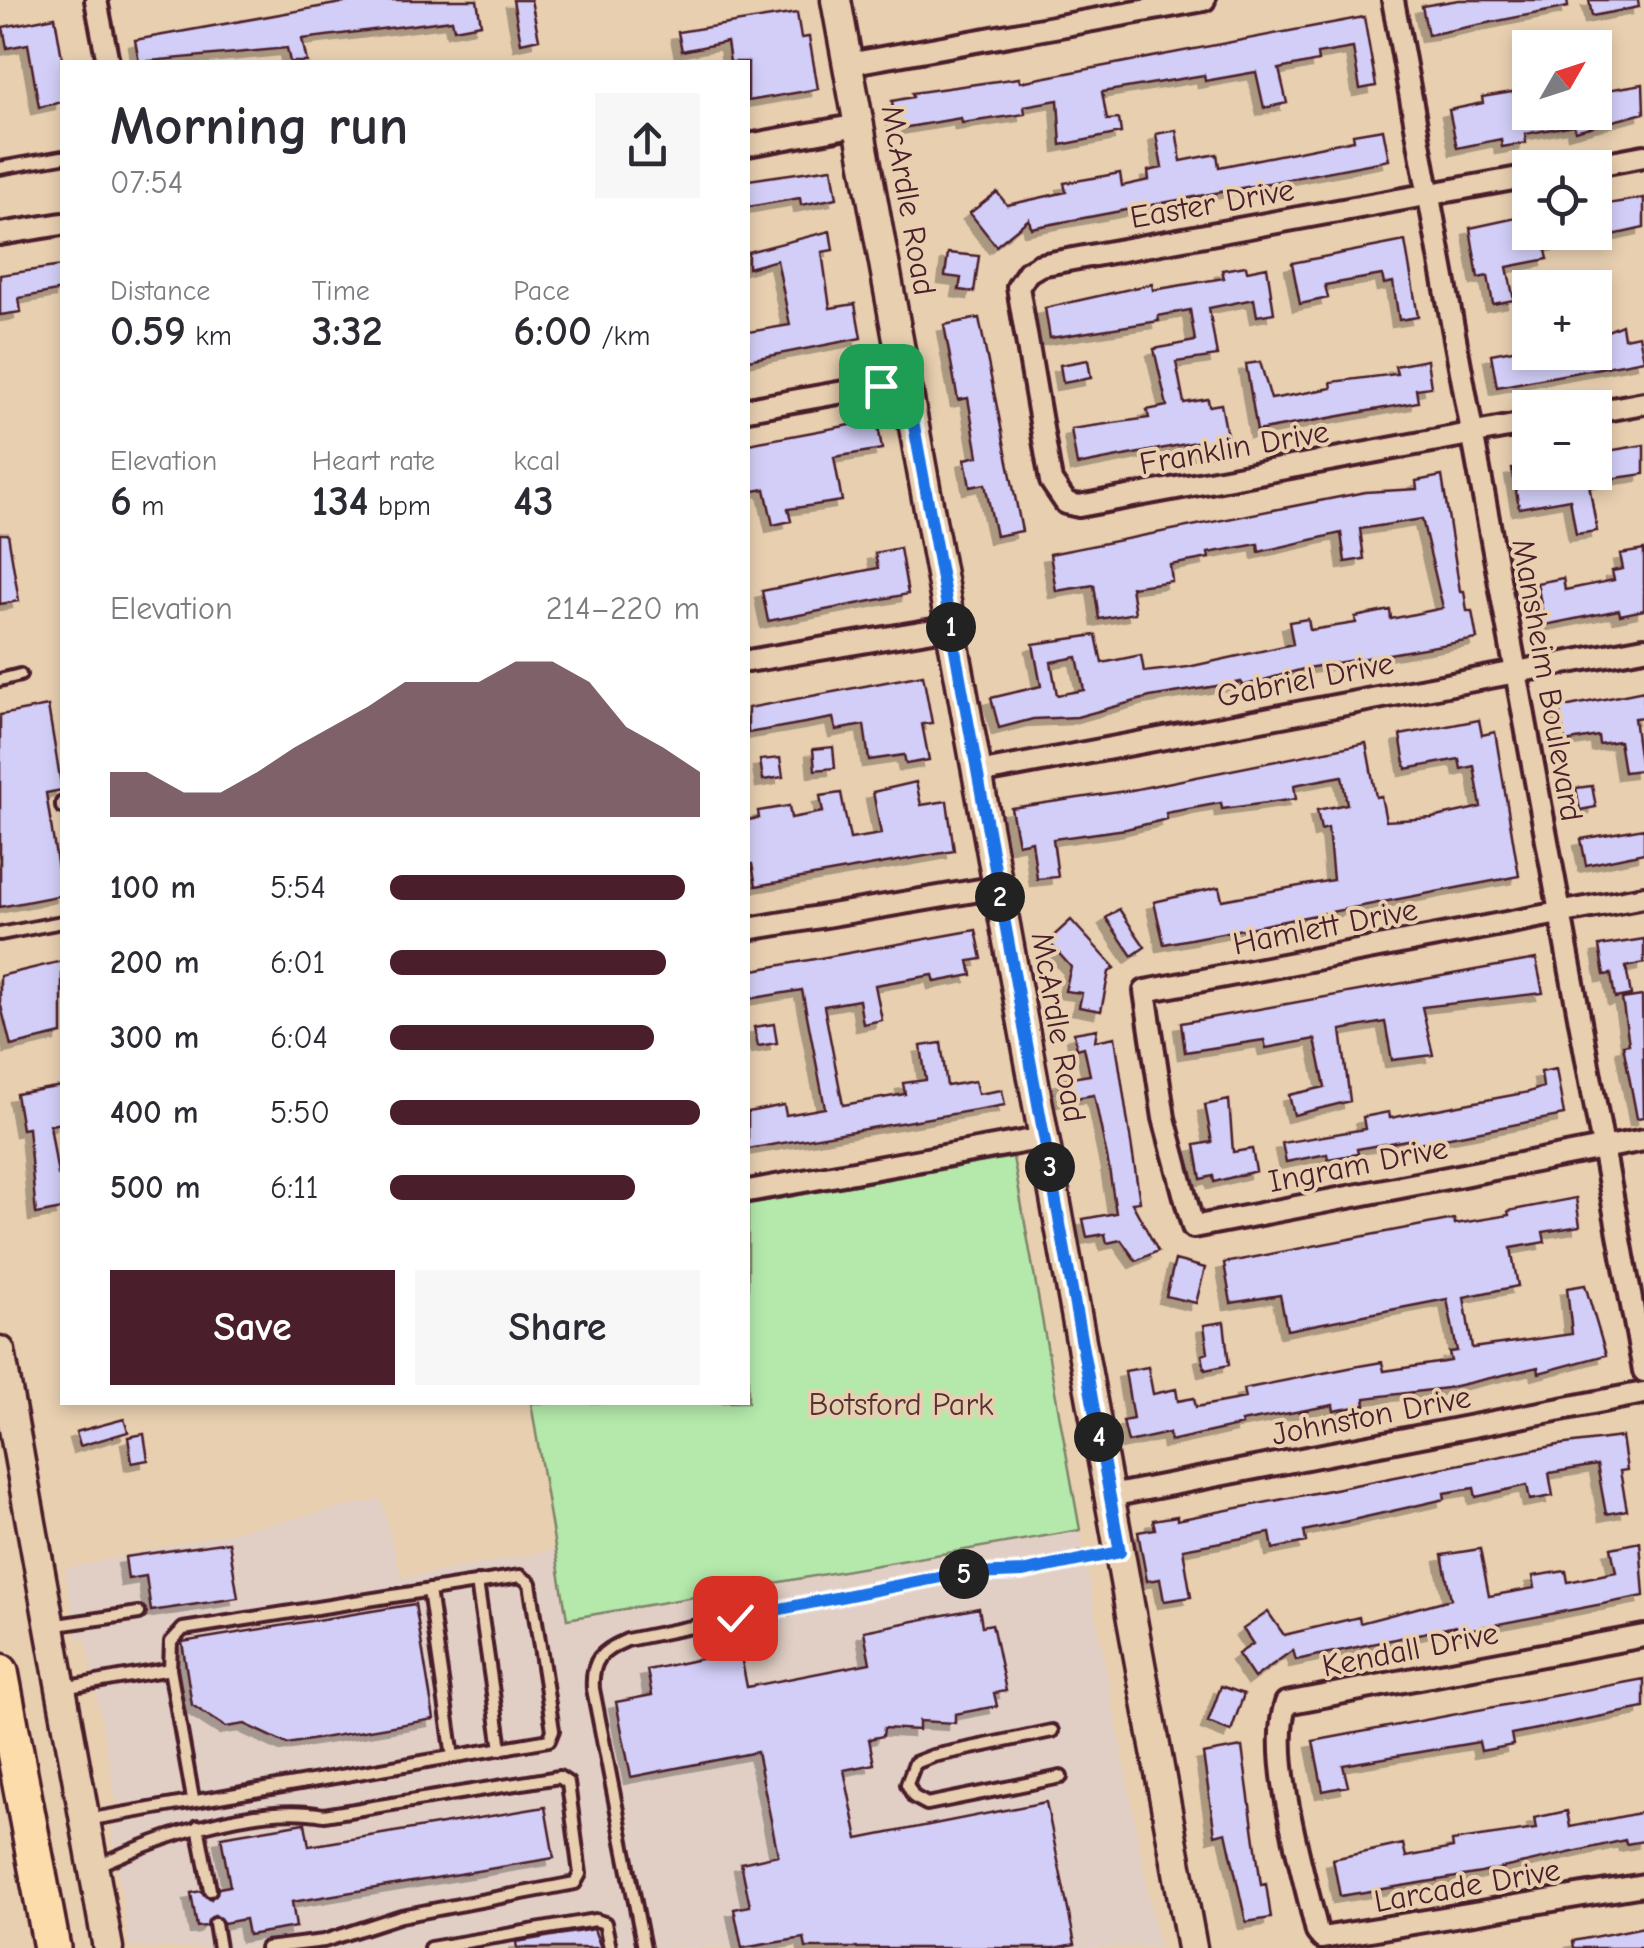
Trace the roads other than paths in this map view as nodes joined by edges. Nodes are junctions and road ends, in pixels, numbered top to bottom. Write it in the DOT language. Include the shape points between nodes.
graph roads {
  1 [pos="836,0"];
  2 [pos="1204,0"];
  3 [pos="1393,0"];
  4 [pos="102,1"];
  5 [pos="108,60"];
  6 [pos="848,64"];
  7 [pos="859,125"];
  8 [pos="750,145"];
  9 [pos="1644,156"];
  10 [pos="60,157"];
  11 [pos="1612,162"];
  12 [pos="0,168"];
  13 [pos="1512,179"];
  14 [pos="1429,194"];
  15 [pos="60,224"];
  16 [pos="0,234"];
  17 [pos="906,382"];
  18 [pos="1034,390"];
  19 [pos="1644,403"];
  20 [pos="750,409"];
  21 [pos="1612,409"];
  22 [pos="1512,426"];
  23 [pos="1472,434"];
  24 [pos="951,627"];
  25 [pos="1644,648"];
  26 [pos="750,662"];
  27 [pos="1516,670"];
  28 [pos="20,675"];
  29 [pos="0,680"];
  30 [pos="978,773"];
  31 [pos="998,886"];
  32 [pos="1644,897"];
  33 [pos="1560,912"];
  34 [pos="60,922"];
  35 [pos="750,929"];
  36 [pos="0,934"];
  37 [pos="1164,1118"];
  38 [pos="1044,1138"];
  39 [pos="1644,1140"];
  40 [pos="1603,1148"];
  41 [pos="750,1191"];
  42 [pos="0,1351"];
  43 [pos="1644,1371"];
  44 [pos="1644,1393"];
  45 [pos="1110,1496"];
  46 [pos="1120,1552"];
  47 [pos="476,1582"];
  48 [pos="429,1590"];
  49 [pos="139,1613"];
  50 [pos="50,1626"];
  51 [pos="1644,1636"];
  52 [pos="170,1669"];
  53 [pos="0,1672"];
  54 [pos="61,1688"];
  55 [pos="1052,1731"];
  56 [pos="501,1749"];
  57 [pos="453,1756"];
  58 [pos="1061,1777"];
  59 [pos="192,1799"];
  60 [pos="1288,1801"];
  61 [pos="84,1820"];
  62 [pos="198,1826"];
  63 [pos="93,1868"];
  64 [pos="1644,1885"];
  65 [pos="210,1890"];
  66 [pos="215,1924"];
  67 [pos="52,1948"];
  68 [pos="108,1948"];
  69 [pos="219,1948"];
  70 [pos="266,1948"];
  71 [pos="430,1948"];
  72 [pos="610,1948"];
  73 [pos="644,1948"];
  74 [pos="1192,1948"];
  1 -- 6 [label="main road, McArdle Road"];
  2 -- 6 [label="street"];
  3 -- 14 [label="street, Mansheim Boulevard"];
  4 -- 5 [label="street"];
  6 -- 7 [label="main road, McArdle Road"];
  7 -- 8 [label="street"];
  7 -- 17 [label="main road, McArdle Road"];
  9 -- 11 [label="street"];
  10 -- 12 [label="lane"];
  13 -- 14 [label="street, Easter Drive"];
  14 -- 18 [label="street, Easter Drive" via="1040,265 1018,287"];
  14 -- 23 [label="street, Mansheim Boulevard"];
  15 -- 16 [label="street"];
  17 -- 20 [label="street"];
  17 -- 24 [label="main road, McArdle Road"];
  18 -- 23 [label="street, Franklin Drive" via="1051,481 1066,503 1079,506"];
  19 -- 21 [label="street"];
  22 -- 23 [label="street, Franklin Drive"];
  23 -- 27 [label="street, Mansheim Boulevard"];
  24 -- 26 [label="street"];
  24 -- 30 [label="main road, McArdle Road"];
  25 -- 27 [label="street, Gabriel Drive"];
  27 -- 30 [label="street, Gabriel Drive"];
  27 -- 33 [label="street, Mansheim Boulevard"];
  28 -- 29 [label="lane"];
  30 -- 31 [label="main road, McArdle Road"];
  31 -- 35 [label="street"];
  31 -- 38 [label="main road, McArdle Road"];
  32 -- 33 [label="street, Hamlett Drive"];
  33 -- 37 [label="street, Hamlett Drive" via="1144,991"];
  33 -- 40 [label="street, Mansheim Boulevard"];
  34 -- 36 [label="lane"];
  37 -- 40 [label="street, Ingram Drive" via="1193,1227"];
  38 -- 41 [label="street"];
  38 -- 45 [label="main road, McArdle Road"];
  39 -- 40 [label="street, Ingram Drive"];
  40 -- 43 [label="street, Mansheim Boulevard"];
  42 -- 50 [label="main road"];
  44 -- 45 [label="street, Johnston Drive"];
  45 -- 46 [label="main road, McArdle Road"];
  46 -- 73 [label="lane" via="1022,1572 950,1575 604,1650 592,1668 593,1689"];
  46 -- 74 [label="main road, McArdle Road"];
  47 -- 48 [label="lane"];
  47 -- 56 [label="lane"];
  47 -- 56 [label="lane" via="520,1576 530,1583 553,1730 549,1740"];
  48 -- 52 [label="lane" via="182,1629 171,1642"];
  48 -- 57 [label="lane"];
  49 -- 50 [label="lane"];
  50 -- 54 [label="main road"];
  51 -- 60 [label="street, Kendall Drive" via="1286,1703 1279,1722"];
  52 -- 54 [label="lane"];
  52 -- 59 [label="lane"];
  53 -- 67 [label="highway"];
  54 -- 61 [label="main road"];
  55 -- 58 [label="lane" via="933,1756 915,1763 907,1784 928,1804"];
  56 -- 57 [label="lane"];
  57 -- 59 [label="lane"];
  59 -- 61 [label="lane"];
  60 -- 64 [label="street, Larcade Drive" via="1322,1938"];
  61 -- 63 [label="main road"];
  62 -- 63 [label="lane"];
  62 -- 65 [label="lane"];
  62 -- 70 [label="lane" via="305,1811 324,1815 559,1777 568,1783 580,1874 574,1883 401,1916 324,1941"];
  63 -- 68 [label="main road"];
  66 -- 69 [label="lane"];
  71 -- 72 [label="lane" via="595,1920 605,1924"];
}
